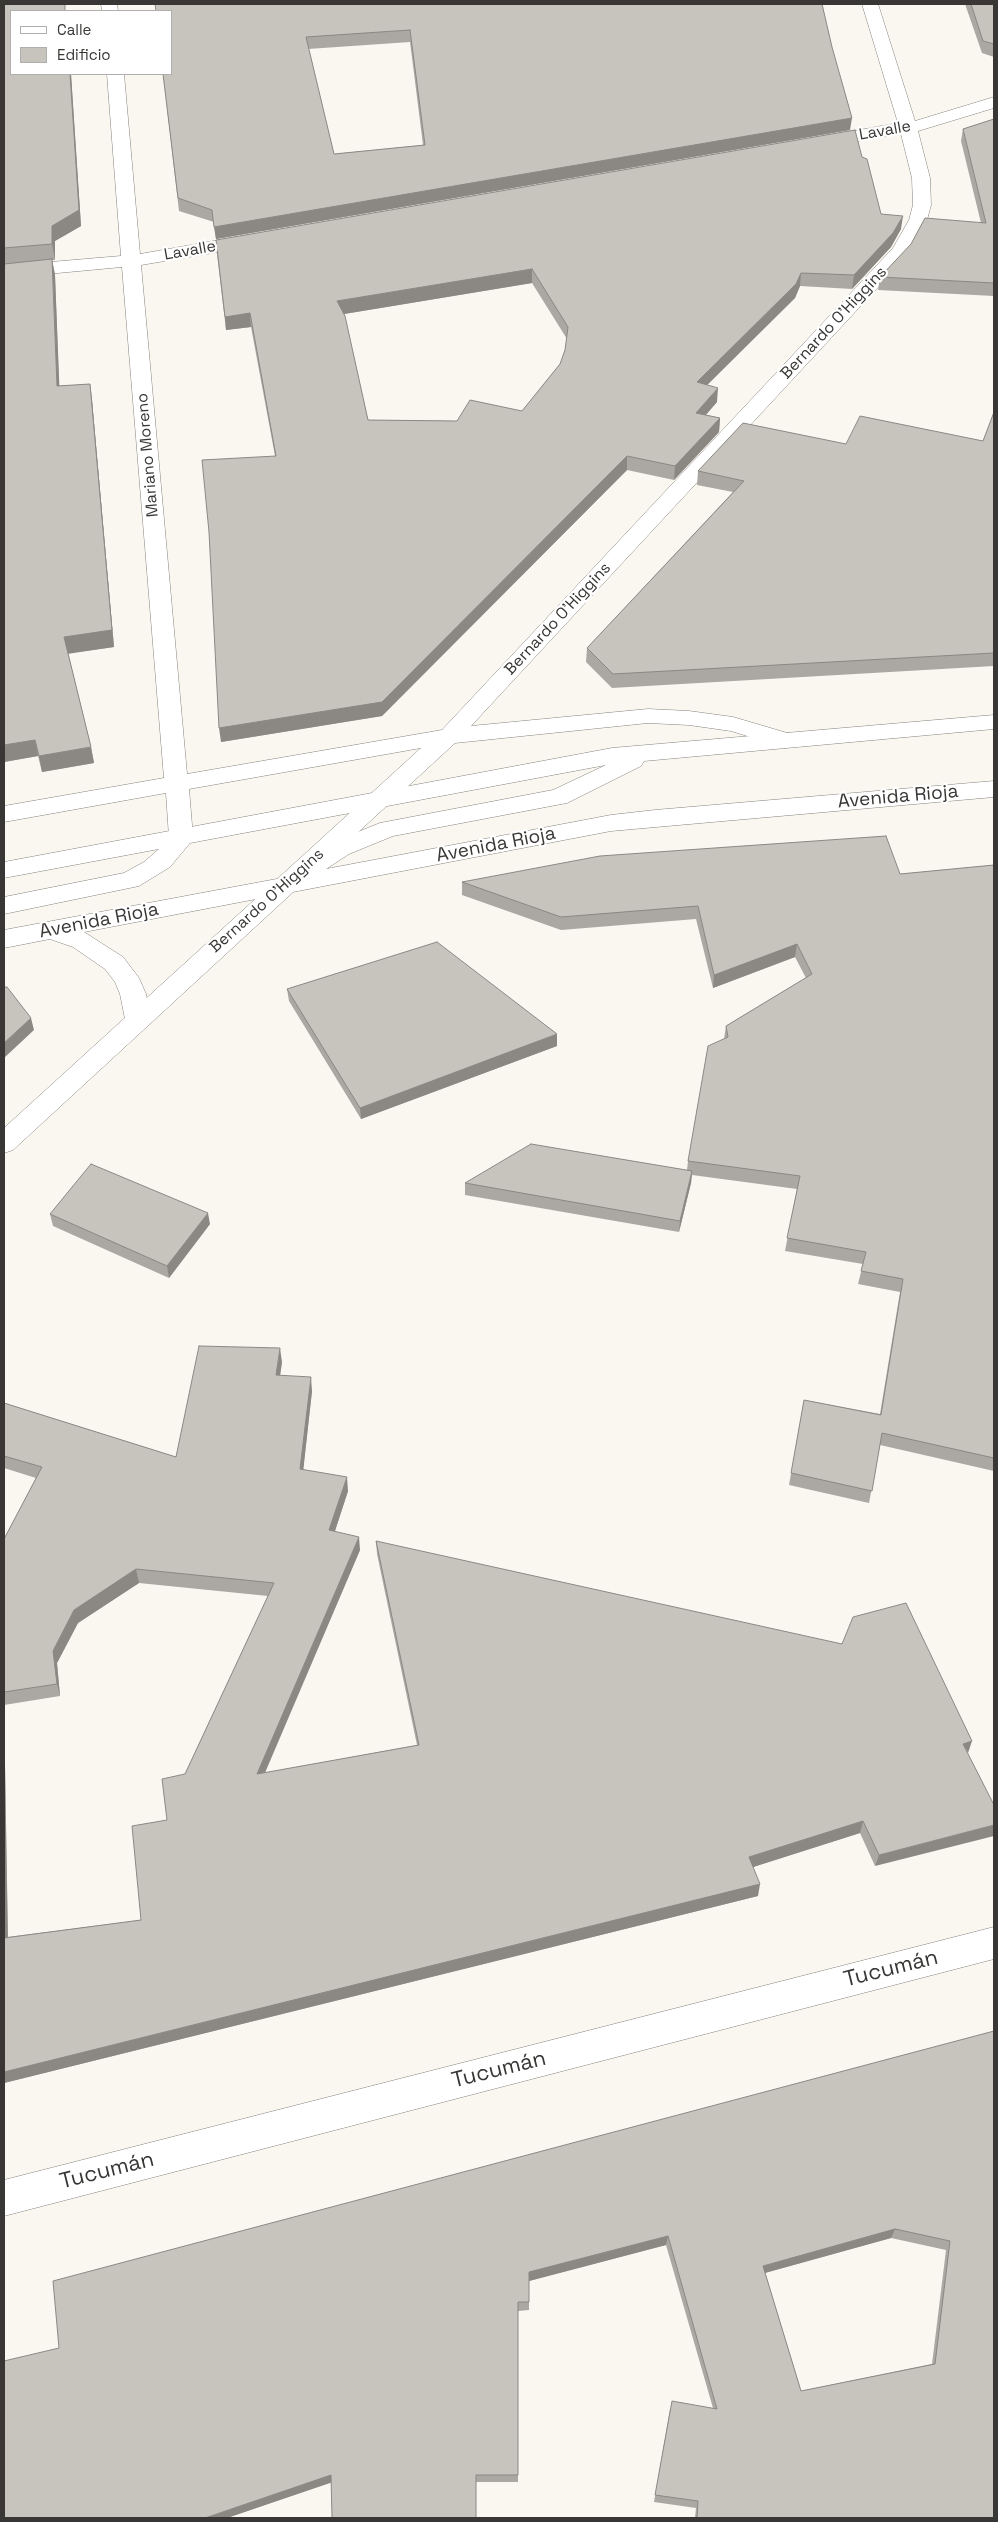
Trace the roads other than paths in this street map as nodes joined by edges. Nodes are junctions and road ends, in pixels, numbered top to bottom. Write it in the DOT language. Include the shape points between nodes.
graph roads {
  1 [pos="870,4"];
  2 [pos="115,75"];
  3 [pos="994,102"];
  4 [pos="908,127"];
  5 [pos="801,146"];
  6 [pos="273,236"];
  7 [pos="132,260"];
  8 [pos="4,272"];
  9 [pos="994,722"];
  10 [pos="449,736"];
  11 [pos="786,740"];
  12 [pos="663,750"];
  13 [pos="176,784"];
  14 [pos="994,789"];
  15 [pos="379,799"];
  16 [pos="4,814"];
  17 [pos="181,837"];
  18 [pos="4,870"];
  19 [pos="286,885"];
  20 [pos="4,904"];
  21 [pos="51,930"];
  22 [pos="4,939"];
  23 [pos="138,1019"];
  24 [pos="4,1143"];
  25 [pos="994,1943"];
  26 [pos="4,2198"];
  1 -- 4 [label="street, Bernardo O'Higgins"];
  2 -- 7 [label="street, Mariano Moreno"];
  3 -- 4 [label="street, Lavalle"];
  4 -- 5 [label="street, Lavalle"];
  4 -- 10 [label="street, Bernardo O'Higgins" via="922,190 918,220 901,251"];
  6 -- 7 [label="street, Lavalle"];
  7 -- 8 [label="street, Lavalle"];
  7 -- 13 [label="street, Mariano Moreno"];
  9 -- 11 [label="street"];
  10 -- 11 [label="street" via="648,716 733,724"];
  10 -- 13 [label="street"];
  10 -- 15 [label="street, Bernardo O'Higgins"];
  11 -- 12 [label="street"];
  12 -- 15 [label="street" via="606,757"];
  12 -- 19 [label="street" via="630,762 559,797 366,837 322,859"];
  13 -- 16 [label="street"];
  13 -- 17 [label="street, Mariano Moreno"];
  14 -- 19 [label="street, Avenida Rioja" via="611,823"];
  15 -- 17 [label="street"];
  15 -- 19 [label="street, Bernardo O'Higgins"];
  17 -- 18 [label="street"];
  17 -- 20 [label="street" via="162,861 130,880"];
  19 -- 21 [label="street, Avenida Rioja"];
  19 -- 23 [label="street, Bernardo O'Higgins"];
  21 -- 22 [label="street, Avenida Rioja"];
  21 -- 23 [label="street" via="82,941 114,963 133,994"];
  23 -- 24 [label="street, Bernardo O'Higgins"];
  25 -- 26 [label="street, Tucumán"];
}
